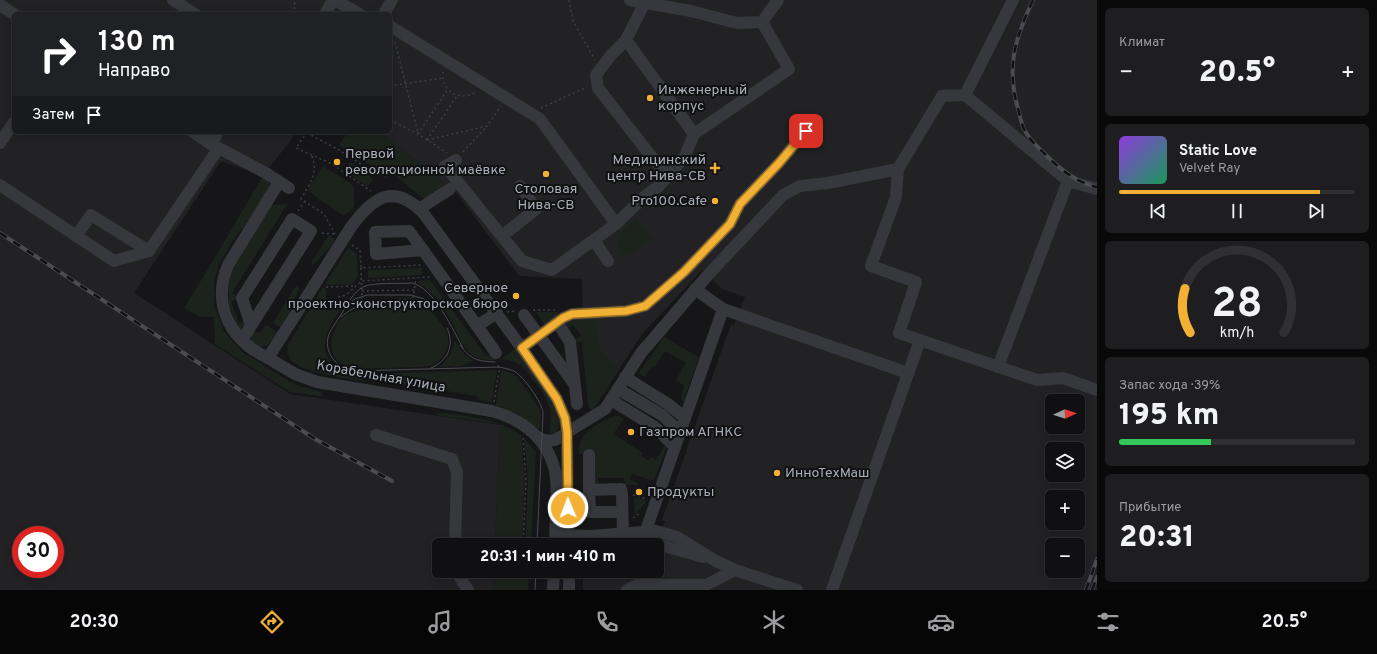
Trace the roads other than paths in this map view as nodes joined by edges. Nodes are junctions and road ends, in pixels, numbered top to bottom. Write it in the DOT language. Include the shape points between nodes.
graph roads {
  1 [pos="173,0"];
  2 [pos="333,0"];
  3 [pos="392,0"];
  4 [pos="630,0"];
  5 [pos="778,0"];
  6 [pos="1013,0"];
  7 [pos="645,2"];
  8 [pos="0,5"];
  9 [pos="192,12"];
  10 [pos="326,12"];
  11 [pos="356,12"];
  12 [pos="385,12"];
  13 [pos="12,13"];
  14 [pos="762,22"];
  15 [pos="392,27"];
  16 [pos="626,40"];
  17 [pos="965,95"];
  18 [pos="12,125"];
  19 [pos="806,131"];
  20 [pos="196,134"];
  21 [pos="218,134"];
  22 [pos="694,134"];
  23 [pos="0,143"];
  24 [pos="215,146"];
  25 [pos="456,160"];
  26 [pos="898,169"];
  27 [pos="668,176"];
  28 [pos="1068,181"];
  29 [pos="0,184"];
  30 [pos="520,186"];
  31 [pos="450,189"];
  32 [pos="1097,189"];
  33 [pos="419,209"];
  34 [pos="616,224"];
  35 [pos="76,236"];
  36 [pos="502,236"];
  37 [pos="594,240"];
  38 [pos="422,250"];
  39 [pos="149,251"];
  40 [pos="608,261"];
  41 [pos="695,289"];
  42 [pos="723,309"];
  43 [pos="501,312"];
  44 [pos="524,312"];
  45 [pos="562,319"];
  46 [pos="251,325"];
  47 [pos="477,326"];
  48 [pos="539,336"];
  49 [pos="242,340"];
  50 [pos="920,340"];
  51 [pos="522,348"];
  52 [pos="497,357"];
  53 [pos="268,358"];
  54 [pos="998,368"];
  55 [pos="908,373"];
  56 [pos="575,385"];
  57 [pos="620,386"];
  58 [pos="1097,390"];
  59 [pos="577,404"];
  60 [pos="681,429"];
  61 [pos="567,432"];
  62 [pos="376,435"];
  63 [pos="538,438"];
  64 [pos="589,455"];
  65 [pos="589,490"];
  66 [pos="622,523"];
  67 [pos="644,533"];
  68 [pos="455,538"];
  69 [pos="555,538"];
  70 [pos="568,538"];
  71 [pos="574,538"];
  72 [pos="735,570"];
  73 [pos="460,578"];
  74 [pos="554,578"];
  75 [pos="569,578"];
  76 [pos="708,588"];
  77 [pos="468,590"];
  78 [pos="553,590"];
  79 [pos="569,590"];
  80 [pos="628,590"];
  81 [pos="797,590"];
  82 [pos="832,590"];
  1 -- 9 [label="street"];
  2 -- 10 [label="street"];
  2 -- 11 [label="street"];
  3 -- 12 [label="street"];
  4 -- 7 [label="street"];
  5 -- 14 [label="street"];
  6 -- 17 [label="street"];
  7 -- 14 [label="street" via="738,23"];
  7 -- 16 [label="street"];
  8 -- 13 [label="street"];
  14 -- 22 [label="street" via="789,69"];
  15 -- 34 [label="street" via="540,119"];
  16 -- 22 [label="street"];
  16 -- 27 [label="street" via="596,75 598,88"];
  17 -- 26 [label="street" via="942,96"];
  17 -- 28 [label="street"];
  18 -- 23 [label="street"];
  19 -- 45 [label="street" via="740,204 730,224 684,272 645,306 626,311 572,314"];
  20 -- 24 [label="street"];
  21 -- 24 [label="street"];
  22 -- 27 [label="street" via="685,156"];
  24 -- 39 [label="street"];
  24 -- 49 [label="street, Корабельная улица" via="284,185 232,257 224,275 222,291 225,315"];
  25 -- 36 [label="street" via="445,166"];
  26 -- 41 [label="street" via="800,186 783,195"];
  26 -- 50 [label="street" via="896,197 871,266 916,282 899,333"];
  27 -- 34 [label="street"];
  28 -- 32 [label="street"];
  28 -- 54 [label="street"];
  29 -- 35 [label="street"];
  30 -- 36 [label="street" via="536,209"];
  31 -- 33 [label="street"];
  33 -- 43 [label="street"];
  33 -- 53 [label="street" via="410,202 394,196 376,200 364,210"];
  34 -- 37 [label="street"];
  35 -- 39 [label="street" via="114,261"];
  35 -- 39 [label="street" via="91,215"];
  36 -- 37 [label="street" via="522,261 552,270"];
  37 -- 40 [label="street"];
  38 -- 47 [label="street"];
  41 -- 42 [label="street"];
  41 -- 57 [label="street" via="641,353"];
  42 -- 55 [label="street"];
  42 -- 60 [label="street"];
  43 -- 47 [label="street"];
  43 -- 51 [label="street"];
  44 -- 48 [label="street"];
  45 -- 48 [label="street"];
  45 -- 56 [label="street" via="570,342"];
  46 -- 46 [label="street" via="312,231 292,219 242,298"];
  46 -- 49 [label="street"];
  47 -- 52 [label="street"];
  48 -- 51 [label="street"];
  48 -- 56 [label="street"];
  49 -- 53 [label="street, Корабельная улица"];
  50 -- 54 [label="street"];
  50 -- 55 [label="street"];
  51 -- 61 [label="street" via="557,399 565,418"];
  53 -- 63 [label="street, Корабельная улица" via="295,374 317,382 500,413 523,424"];
  54 -- 58 [label="street" via="1037,380 1063,378"];
  55 -- 82 [label="street"];
  56 -- 59 [label="street"];
  57 -- 60 [label="street" via="665,409"];
  57 -- 60 [label="street" via="655,427"];
  57 -- 61 [label="street" via="605,409"];
  60 -- 67 [label="street" via="651,504"];
  61 -- 63 [label="street" via="549,441"];
  61 -- 70 [label="street"];
  62 -- 68 [label="street" via="452,459 457,472"];
  63 -- 69 [label="street, Корабельная улица" via="547,451 554,470"];
  64 -- 65 [label="street"];
  65 -- 66 [label="street" via="590,512"];
  65 -- 66 [label="street" via="621,489"];
  66 -- 67 [label="street"];
  66 -- 71 [label="street"];
  67 -- 72 [label="street" via="656,531 677,537"];
  72 -- 76 [label="street"];
  72 -- 81 [label="street"];
  73 -- 77 [label="street"];
  74 -- 78 [label="street"];
  75 -- 79 [label="street"];
  76 -- 80 [label="street" via="637,585"];
}
